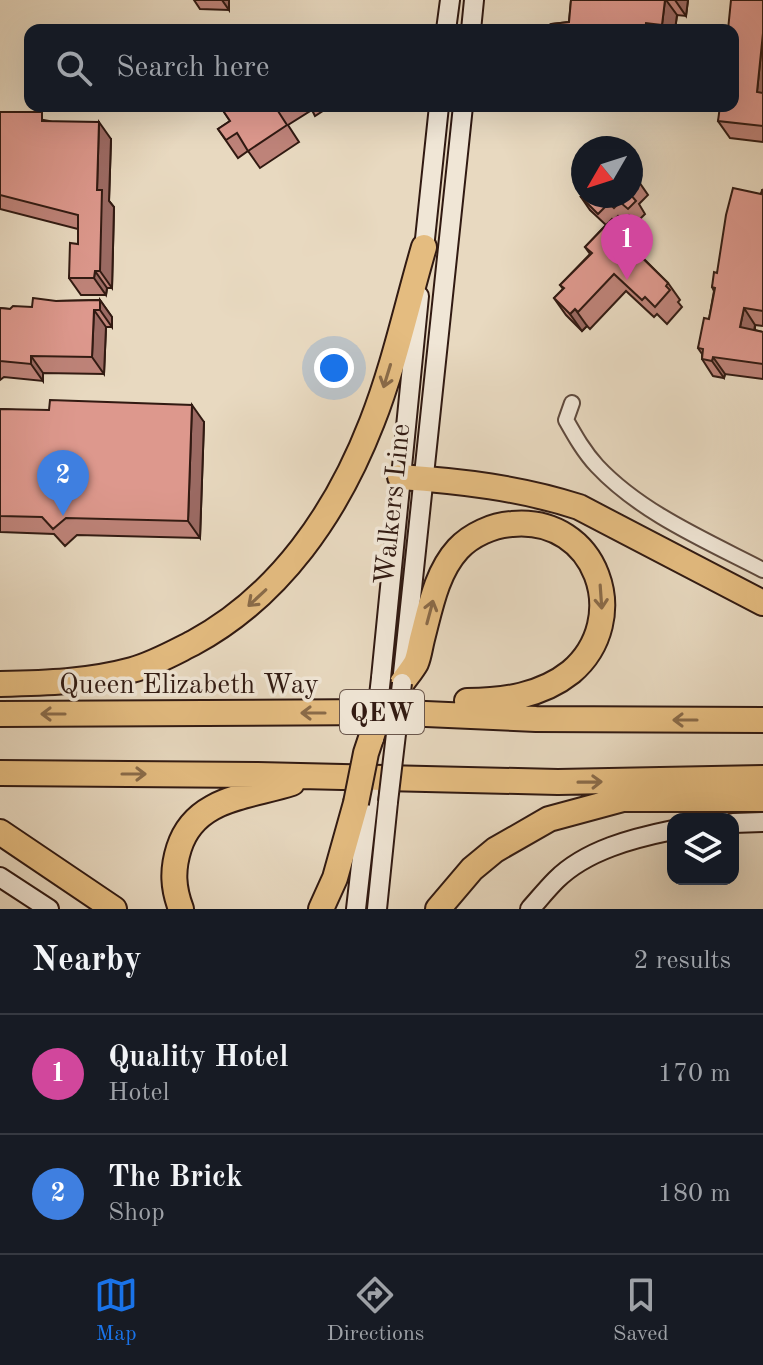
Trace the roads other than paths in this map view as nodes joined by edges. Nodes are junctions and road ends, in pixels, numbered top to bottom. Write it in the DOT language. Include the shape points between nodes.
graph roads {
  1 [pos="450,0"];
  2 [pos="474,0"];
  3 [pos="447,24"];
  4 [pos="472,24"];
  5 [pos="438,112"];
  6 [pos="462,112"];
  7 [pos="424,247"];
  8 [pos="572,403"];
  9 [pos="412,478"];
  10 [pos="763,570"];
  11 [pos="763,603"];
  12 [pos="391,680"];
  13 [pos="0,684"];
  14 [pos="0,714"];
  15 [pos="378,719"];
  16 [pos="763,720"];
  17 [pos="0,773"];
  18 [pos="763,778"];
  19 [pos="558,782"];
  20 [pos="363,795"];
  21 [pos="763,799"];
  22 [pos="763,822"];
  23 [pos="739,823"];
  24 [pos="667,831"];
  25 [pos="0,832"];
  26 [pos="0,877"];
  27 [pos="49,909"];
  28 [pos="114,909"];
  29 [pos="181,909"];
  30 [pos="321,909"];
  31 [pos="356,909"];
  32 [pos="377,909"];
  33 [pos="438,909"];
  34 [pos="530,909"];
  1 -- 3 [label="main road"];
  2 -- 4 [label="main road"];
  5 -- 7 [label="main road, Walkers Line"];
  6 -- 9 [label="main road, Walkers Line"];
  7 -- 9 [label="main road, Walkers Line"];
  7 -- 13 [label="highway, one-way" via="358,455 331,508 274,582 208,635 136,669 64,683"];
  8 -- 10 [label="street" via="566,420 597,467 688,531"];
  9 -- 11 [label="highway" via="436,478 579,507"];
  9 -- 12 [label="main road, Walkers Line"];
  12 -- 15 [label="main road, Walkers Line, bridge"];
  12 -- 15 [label="highway, one-way" via="416,662 437,584 458,548 472,538 503,524 520,523 558,532 584,551 600,583 602,620 592,648 568,674 514,698 422,701"];
  12 -- 32 [label="main road, Walkers Line, bridge" via="388,802"];
  15 -- 14 [label="highway, Queen Elizabeth Way / QEW, one-way"];
  16 -- 15 [label="highway, Queen Elizabeth Way / QEW, one-way"];
  15 -- 20 [label="highway, bridge" via="366,753"];
  17 -- 19 [label="highway, one-way"];
  19 -- 18 [label="highway, one-way"];
  19 -- 29 [label="highway" via="304,779 234,798 205,811 182,838 174,866"];
  20 -- 30 [label="highway"];
  20 -- 31 [label="main road"];
  21 -- 33 [label="highway" via="623,799 549,819 495,850"];
  22 -- 23 [label="main road"];
  24 -- 34 [label="main road" via="592,856 558,878"];
  25 -- 28 [label="highway"];
  26 -- 27 [label="main road"];
}
